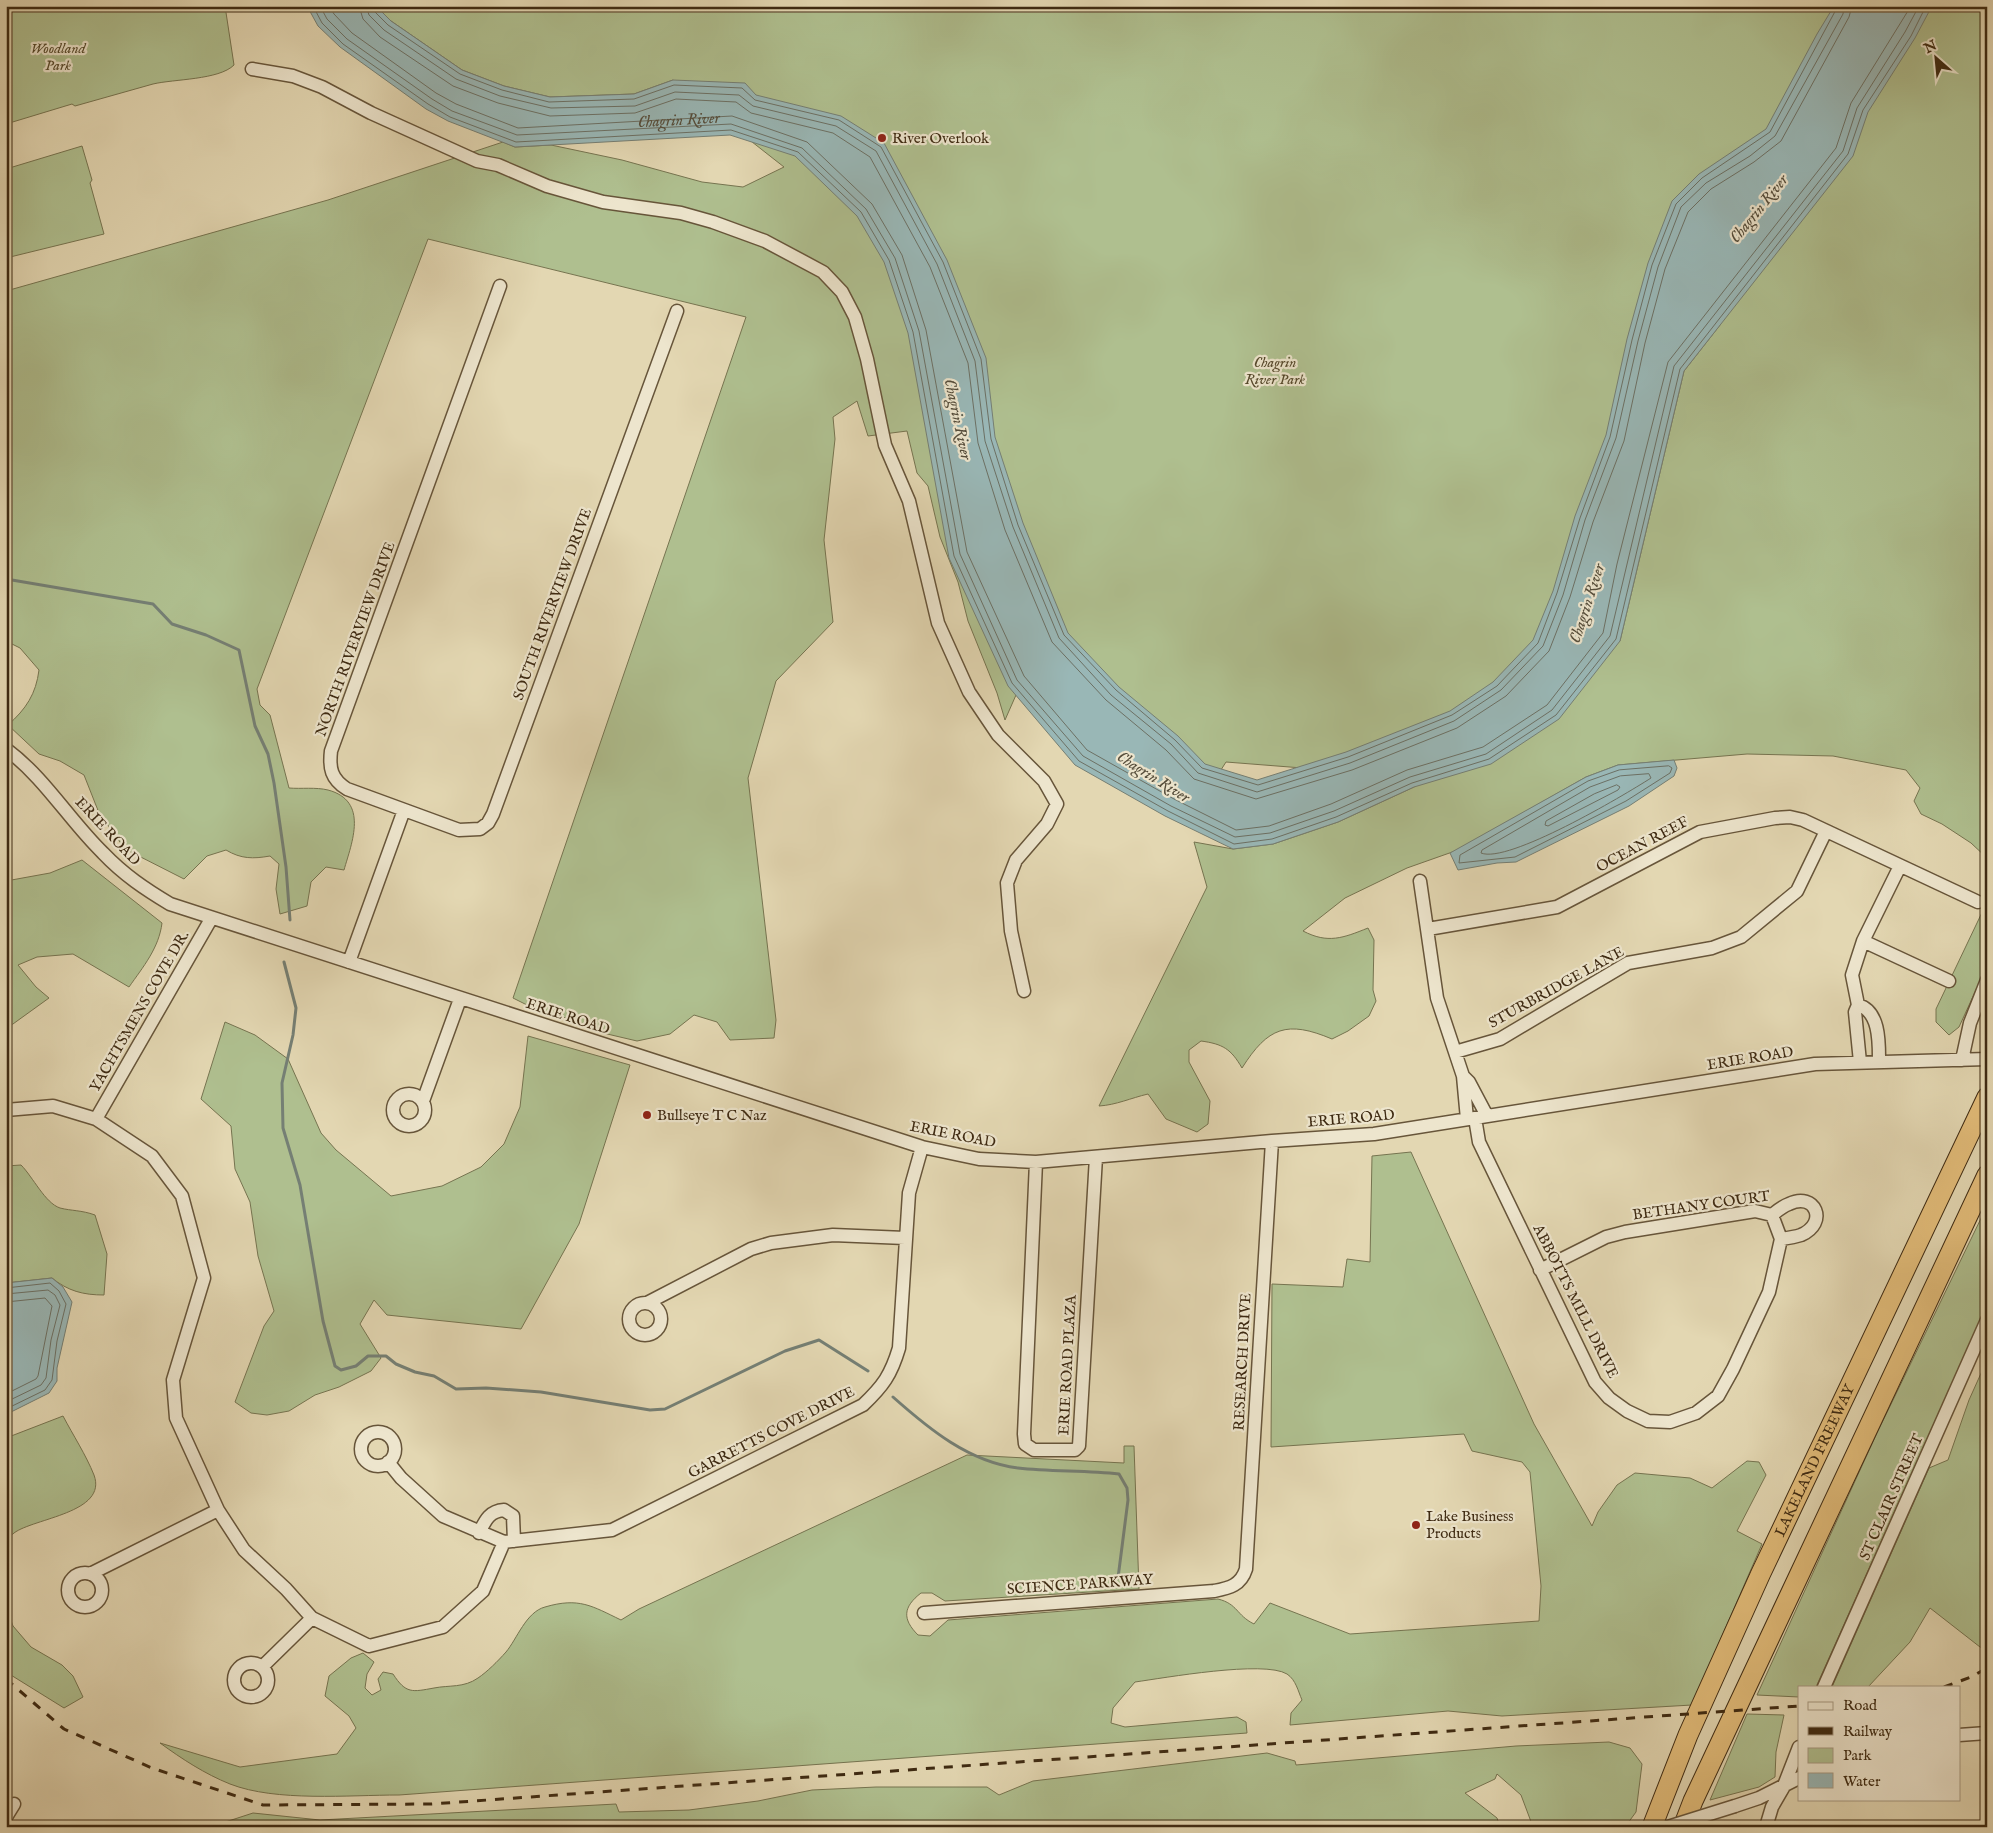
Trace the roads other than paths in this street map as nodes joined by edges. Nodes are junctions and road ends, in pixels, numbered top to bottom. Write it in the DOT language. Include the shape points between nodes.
graph roads {
  1 [pos="252,69"];
  2 [pos="500,286"];
  3 [pos="677,311"];
  4 [pos="6,749"];
  5 [pos="404,810"];
  6 [pos="1826,832"];
  7 [pos="1900,866"];
  8 [pos="1420,882"];
  9 [pos="1978,902"];
  10 [pos="211,919"];
  11 [pos="1428,929"];
  12 [pos="1863,941"];
  13 [pos="349,962"];
  14 [pos="1987,980"];
  15 [pos="1949,981"];
  16 [pos="1024,991"];
  17 [pos="460,999"];
  18 [pos="1858,1005"];
  19 [pos="1455,1052"];
  20 [pos="1987,1059"];
  21 [pos="1962,1060"];
  22 [pos="1879,1061"];
  23 [pos="1860,1062"];
  24 [pos="1463,1076"];
  25 [pos="1987,1097"];
  26 [pos="423,1101"];
  27 [pos="6,1110"];
  28 [pos="96,1118"];
  29 [pos="1476,1118"];
  30 [pos="1272,1141"];
  31 [pos="922,1147"];
  32 [pos="1096,1157"];
  33 [pos="1036,1162"];
  34 [pos="1987,1175"];
  35 [pos="1772,1215"];
  36 [pos="906,1238"];
  37 [pos="1781,1239"];
  38 [pos="1540,1270"];
  39 [pos="647,1303"];
  40 [pos="1987,1320"];
  41 [pos="388,1462"];
  42 [pos="218,1510"];
  43 [pos="479,1533"];
  44 [pos="509,1542"];
  45 [pos="90,1574"];
  46 [pos="1239,1584"];
  47 [pos="924,1613"];
  48 [pos="312,1618"];
  49 [pos="262,1667"];
  50 [pos="1824,1686"];
  51 [pos="1987,1733"];
  52 [pos="1960,1735"];
  53 [pos="1798,1750"];
  54 [pos="1798,1779"];
  55 [pos="1783,1788"];
  56 [pos="14,1804"];
  57 [pos="6,1817"];
  58 [pos="1652,1827"];
  59 [pos="1668,1827"];
  60 [pos="1683,1827"];
  61 [pos="1766,1827"];
  1 -- 16 [label="street" via="293,76 322,87 477,161 498,165 548,186 604,202 681,213 764,241 823,272 842,292 855,317 867,359 885,445 910,501 938,623 969,692 998,735 1044,781 1057,804 1047,824 1016,860 1007,883 1011,931"];
  2 -- 5 [label="street, NORTH RIVERVIEW DRIVE" via="331,751 332,775 338,783 346,789"];
  3 -- 5 [label="street, SOUTH RIVERVIEW DRIVE" via="493,814 480,829 469,831"];
  4 -- 10 [label="street, ERIE ROAD" via="51,792 102,852 134,882 170,904"];
  5 -- 13 [label="street"];
  6 -- 7 [label="street, OCEAN REEF"];
  6 -- 11 [label="street, OCEAN REEF" via="1790,817 1700,832 1557,907"];
  6 -- 19 [label="street, STURBRIDGE LANE" via="1797,892 1741,937 1712,948 1628,963 1500,1040"];
  7 -- 9 [label="street, OCEAN REEF"];
  7 -- 12 [label="street"];
  8 -- 11 [label="street"];
  10 -- 13 [label="street, ERIE ROAD"];
  10 -- 28 [label="street, YACHTSMENS COVE DR."];
  11 -- 19 [label="street" via="1437,998"];
  12 -- 15 [label="street"];
  12 -- 18 [label="street" via="1852,975"];
  13 -- 17 [label="street, ERIE ROAD"];
  14 -- 21 [label="street" via="1970,1023"];
  17 -- 26 [label="street"];
  17 -- 31 [label="street, ERIE ROAD"];
  18 -- 22 [label="street" via="1868,1010 1877,1029"];
  18 -- 23 [label="street" via="1855,1012"];
  19 -- 24 [label="street"];
  20 -- 21 [label="street, ERIE ROAD"];
  21 -- 22 [label="street, ERIE ROAD"];
  22 -- 23 [label="street, ERIE ROAD"];
  23 -- 29 [label="street, ERIE ROAD" via="1770,1070"];
  24 -- 29 [label="street, ABBOTTS MILL DRIVE"];
  24 -- 29 [label="street"];
  25 -- 58 [label="highway, LAKELAND FREEWAY" via="1761,1573 1688,1735"];
  27 -- 28 [label="street" via="53,1106"];
  28 -- 42 [label="street" via="152,1156 182,1196 204,1278 173,1380 176,1418"];
  29 -- 30 [label="street, ERIE ROAD" via="1374,1134"];
  29 -- 38 [label="street, ABBOTTS MILL DRIVE" via="1479,1142"];
  30 -- 32 [label="street, ERIE ROAD"];
  30 -- 46 [label="street, RESEARCH DRIVE" via="1246,1569"];
  31 -- 33 [label="street, ERIE ROAD" via="979,1158"];
  31 -- 36 [label="street, GARRETTS COVE DRIVE" via="909,1193"];
  32 -- 33 [label="street, ERIE ROAD"];
  32 -- 33 [label="street, ERIE ROAD PLAZA" via="1079,1446 1075,1450 1034,1450 1025,1444"];
  34 -- 60 [label="highway"];
  35 -- 37 [label="street"];
  35 -- 37 [label="street, BETHANY COURT" via="1789,1203 1800,1201 1814,1207 1817,1216 1810,1230"];
  35 -- 38 [label="street, BETHANY COURT" via="1755,1211 1625,1232 1606,1237"];
  36 -- 39 [label="street" via="833,1235 751,1249"];
  36 -- 44 [label="street, GARRETTS COVE DRIVE" via="899,1348 892,1371 882,1387 863,1405 612,1530"];
  37 -- 38 [label="street, ABBOTTS MILL DRIVE" via="1769,1292 1718,1396 1696,1413 1670,1422 1648,1420 1627,1411 1595,1382"];
  40 -- 50 [label="street, ST CLAIR STREET"];
  41 -- 43 [label="street" via="443,1516"];
  42 -- 45 [label="street"];
  42 -- 48 [label="street" via="244,1550 286,1588"];
  43 -- 44 [label="street"];
  43 -- 44 [label="street" via="487,1516 504,1510 513,1516"];
  44 -- 48 [label="street" via="483,1591 443,1627 369,1646"];
  46 -- 47 [label="street, SCIENCE PARKWAY" via="1214,1590"];
  48 -- 49 [label="street"];
  51 -- 52 [label="street"];
  53 -- 55 [label="street"];
  54 -- 55 [label="street"];
  55 -- 59 [label="street, bridge"];
  55 -- 61 [label="street"];
  56 -- 57 [label="street"];
}
